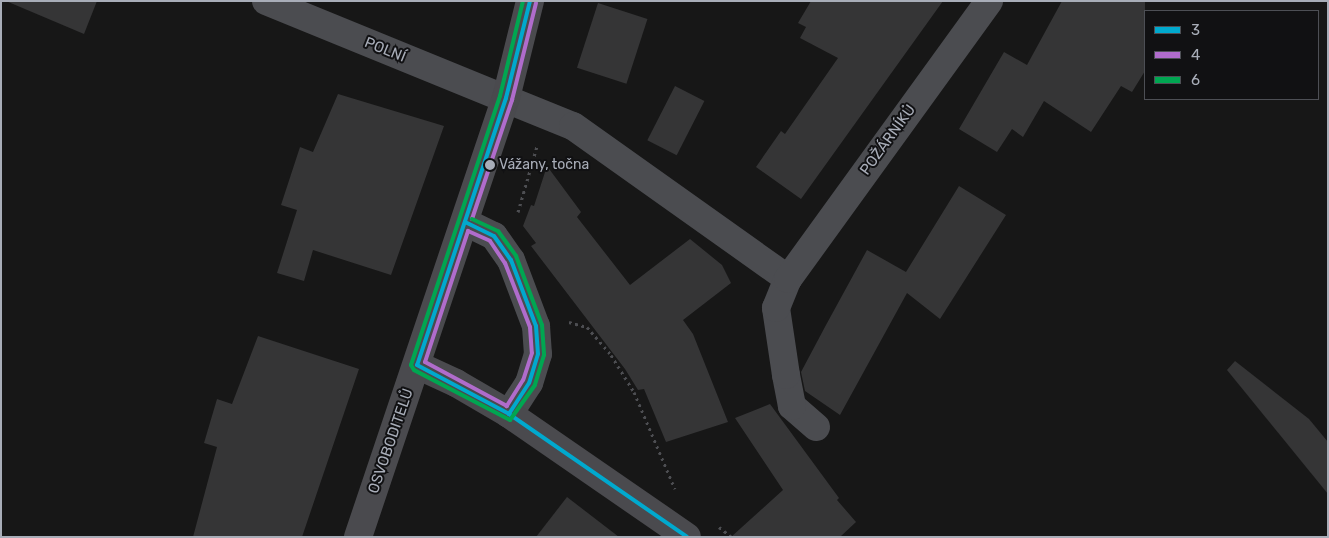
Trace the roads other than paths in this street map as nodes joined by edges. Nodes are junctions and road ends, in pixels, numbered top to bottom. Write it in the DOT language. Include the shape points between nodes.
graph roads {
  1 [pos="266,1"];
  2 [pos="530,1"];
  3 [pos="989,1"];
  4 [pos="506,98"];
  5 [pos="465,222"];
  6 [pos="788,279"];
  7 [pos="417,366"];
  8 [pos="509,414"];
  9 [pos="816,427"];
  10 [pos="358,537"];
  11 [pos="687,537"];
  1 -- 4 [label="street, POLNÍ"];
  2 -- 4 [label="main road, OSVOBODITELŮ"];
  3 -- 6 [label="street, POŽÁRNÍKŮ"];
  4 -- 5 [label="main road, OSVOBODITELŮ"];
  4 -- 6 [label="street" via="533,107 593,138"];
  5 -- 7 [label="main road, OSVOBODITELŮ"];
  5 -- 8 [label="street" via="494,236 511,260 536,326 538,354 534,368 529,383"];
  6 -- 9 [label="street, POŽÁRNÍKŮ" via="776,308 786,375 792,406"];
  7 -- 8 [label="main road" via="456,383"];
  7 -- 10 [label="main road, OSVOBODITELŮ"];
  8 -- 11 [label="main road"];
}
